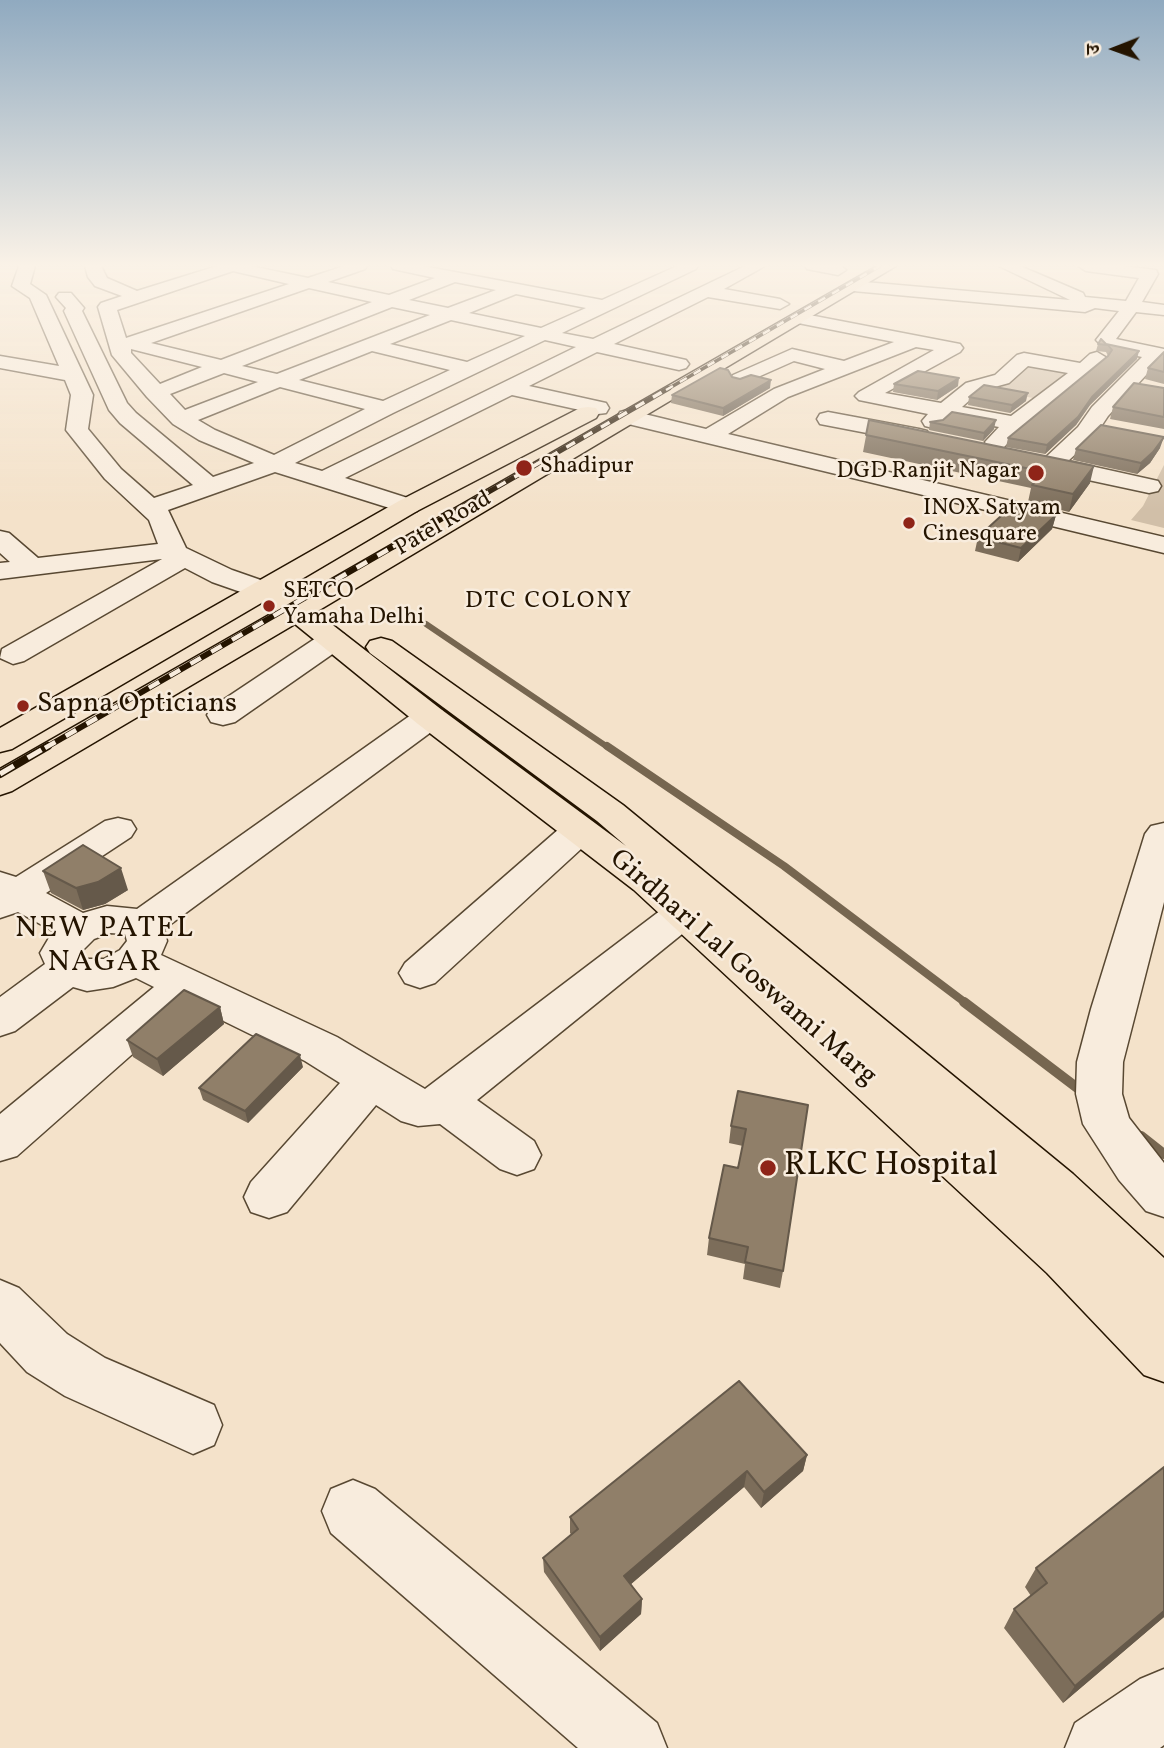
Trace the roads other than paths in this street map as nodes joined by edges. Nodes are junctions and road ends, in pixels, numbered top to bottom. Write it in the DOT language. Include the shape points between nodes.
graph roads {
  1 [pos="61,348"];
  2 [pos="90,348"];
  3 [pos="124,348"];
  4 [pos="137,348"];
  5 [pos="271,348"];
  6 [pos="313,348"];
  7 [pos="315,348"];
  8 [pos="369,348"];
  9 [pos="518,348"];
  10 [pos="593,348"];
  11 [pos="603,348"];
  12 [pos="708,348"];
  13 [pos="746,348"];
  14 [pos="803,348"];
  15 [pos="897,348"];
  16 [pos="951,348"];
  17 [pos="1104,348"];
  18 [pos="1114,348"];
  19 [pos="1125,348"];
  20 [pos="928,361"];
  21 [pos="0,362"];
  22 [pos="861,362"];
  23 [pos="679,365"];
  24 [pos="223,366"];
  25 [pos="474,370"];
  26 [pos="1083,371"];
  27 [pos="252,374"];
  28 [pos="965,374"];
  29 [pos="73,375"];
  30 [pos="899,376"];
  31 [pos="740,379"];
  32 [pos="937,380"];
  33 [pos="279,381"];
  34 [pos="646,382"];
  35 [pos="181,383"];
  36 [pos="516,385"];
  37 [pos="108,386"];
  38 [pos="209,390"];
  39 [pos="1151,390"];
  40 [pos="866,396"];
  41 [pos="162,399"];
  42 [pos="1104,400"];
  43 [pos="922,406"];
  44 [pos="385,408"];
  45 [pos="598,408"];
  46 [pos="628,408"];
  47 [pos="945,410"];
  48 [pos="828,419"];
  49 [pos="1008,423"];
  50 [pos="714,433"];
  51 [pos="904,433"];
  52 [pos="796,440"];
  53 [pos="940,441"];
  54 [pos="275,464"];
  55 [pos="1051,465"];
  56 [pos="1154,472"];
  57 [pos="324,479"];
  58 [pos="210,487"];
  59 [pos="408,506"];
  60 [pos="152,507"];
  61 [pos="1124,522"];
  62 [pos="0,539"];
  63 [pos="1164,539"];
  64 [pos="1164,545"];
  65 [pos="178,554"];
  66 [pos="33,568"];
  67 [pos="0,571"];
  68 [pos="288,595"];
  69 [pos="332,640"];
  70 [pos="13,655"];
  71 [pos="223,715"];
  72 [pos="430,717"];
  73 [pos="0,742"];
  74 [pos="0,784"];
  75 [pos="118,829"];
  76 [pos="580,831"];
  77 [pos="1163,840"];
  78 [pos="6,895"];
  79 [pos="683,912"];
  80 [pos="80,929"];
  81 [pos="137,943"];
  82 [pos="68,969"];
  83 [pos="420,973"];
  84 [pos="185,984"];
  85 [pos="0,1020"];
  86 [pos="370,1079"];
  87 [pos="443,1101"];
  88 [pos="0,1142"];
  89 [pos="517,1155"];
  90 [pos="1164,1195"];
  91 [pos="269,1198"];
  92 [pos="1164,1293"];
  93 [pos="0,1305"];
  94 [pos="1164,1356"];
  95 [pos="193,1425"];
  96 [pos="353,1511"];
  97 [pos="1164,1703"];
  98 [pos="632,1748"];
  99 [pos="1100,1748"];
  1 -- 29 [label="street"];
  2 -- 37 [label="street"];
  3 -- 41 [label="street" via="122,355"];
  4 -- 24 [label="street"];
  5 -- 24 [label="street"];
  6 -- 27 [label="street"];
  7 -- 33 [label="street"];
  8 -- 25 [label="street"];
  9 -- 25 [label="street"];
  10 -- 36 [label="street"];
  11 -- 23 [label="street"];
  12 -- 23 [label="main road, Patel Road"];
  13 -- 46 [label="main road, Patel Road"];
  14 -- 22 [label="street"];
  15 -- 22 [label="street"];
  16 -- 20 [label="street"];
  17 -- 26 [label="street"];
  18 -- 42 [label="street"];
  19 -- 42 [label="street"];
  20 -- 22 [label="street"];
  20 -- 28 [label="street"];
  20 -- 30 [label="street"];
  21 -- 29 [label="street"];
  22 -- 30 [label="street"];
  22 -- 31 [label="street" via="792,355"];
  22 -- 50 [label="street" via="780,393"];
  23 -- 34 [label="main road, Patel Road"];
  24 -- 27 [label="street"];
  24 -- 35 [label="street"];
  25 -- 36 [label="street"];
  25 -- 44 [label="street"];
  26 -- 28 [label="street" via="1024,359 1006,387"];
  26 -- 42 [label="street"];
  26 -- 42 [label="street"];
  26 -- 42 [label="street"];
  27 -- 33 [label="street"];
  27 -- 38 [label="street"];
  28 -- 43 [label="street"];
  28 -- 47 [label="street"];
  29 -- 60 [label="street" via="82,395 77,430 113,474"];
  30 -- 32 [label="street"];
  30 -- 40 [label="street"];
  33 -- 41 [label="street"];
  33 -- 44 [label="street"];
  35 -- 38 [label="street"];
  35 -- 41 [label="street"];
  36 -- 45 [label="street"];
  36 -- 57 [label="street"];
  37 -- 41 [label="street"];
  37 -- 58 [label="street" via="128,418"];
  38 -- 41 [label="street"];
  39 -- 42 [label="street"];
  40 -- 43 [label="street"];
  40 -- 48 [label="street"];
  41 -- 54 [label="street" via="207,435"];
  42 -- 49 [label="street"];
  42 -- 55 [label="street"];
  42 -- 56 [label="street"];
  43 -- 47 [label="street"];
  43 -- 51 [label="street"];
  44 -- 54 [label="street"];
  45 -- 46 [label="main road, Patel Road"];
  45 -- 59 [label="main road, Patel Road"];
  46 -- 50 [label="street"];
  46 -- 61 [label="street"];
  46 -- 68 [label="main road, Patel Road" via="450,523"];
  47 -- 49 [label="street"];
  47 -- 51 [label="street"];
  48 -- 51 [label="street"];
  48 -- 52 [label="street"];
  49 -- 55 [label="street" via="981,450"];
  50 -- 52 [label="street"];
  51 -- 53 [label="street"];
  52 -- 61 [label="street"];
  54 -- 57 [label="street"];
  54 -- 58 [label="street"];
  55 -- 56 [label="street"];
  56 -- 61 [label="street"];
  57 -- 59 [label="street"];
  58 -- 60 [label="street"];
  59 -- 68 [label="main road, Patel Road"];
  60 -- 65 [label="street"];
  61 -- 63 [label="street"];
  61 -- 64 [label="street"];
  62 -- 66 [label="street"];
  65 -- 66 [label="street"];
  65 -- 68 [label="street" via="222,576"];
  65 -- 70 [label="street"];
  66 -- 67 [label="street"];
  68 -- 69 [label="main road, Girdhari Lal Goswami Marg"];
  68 -- 73 [label="main road, Patel Road"];
  68 -- 74 [label="main road, Patel Road"];
  68 -- 92 [label="main road, Girdhari Lal Goswami Marg" via="610,813 1055,1189"];
  69 -- 71 [label="street"];
  69 -- 72 [label="main road, Girdhari Lal Goswami Marg"];
  72 -- 76 [label="main road, Girdhari Lal Goswami Marg"];
  72 -- 81 [label="street"];
  75 -- 78 [label="street"];
  76 -- 79 [label="main road, Girdhari Lal Goswami Marg"];
  76 -- 83 [label="street"];
  77 -- 90 [label="street" via="1100,1062 1099,1094 1107,1124 1136,1166"];
  78 -- 80 [label="street"];
  79 -- 87 [label="street"];
  79 -- 94 [label="main road, Girdhari Lal Goswami Marg" via="1066,1257"];
  80 -- 81 [label="street" via="120,919"];
  80 -- 82 [label="street" via="61,953"];
  81 -- 82 [label="street" via="113,972 87,976"];
  81 -- 84 [label="street"];
  82 -- 85 [label="street"];
  84 -- 86 [label="street" via="321,1049"];
  84 -- 88 [label="street"];
  86 -- 87 [label="street" via="418,1108 434,1108"];
  86 -- 91 [label="street"];
  87 -- 89 [label="street"];
  93 -- 95 [label="street" via="47,1353 85,1377"];
  96 -- 98 [label="street"];
  97 -- 99 [label="street"];
}
